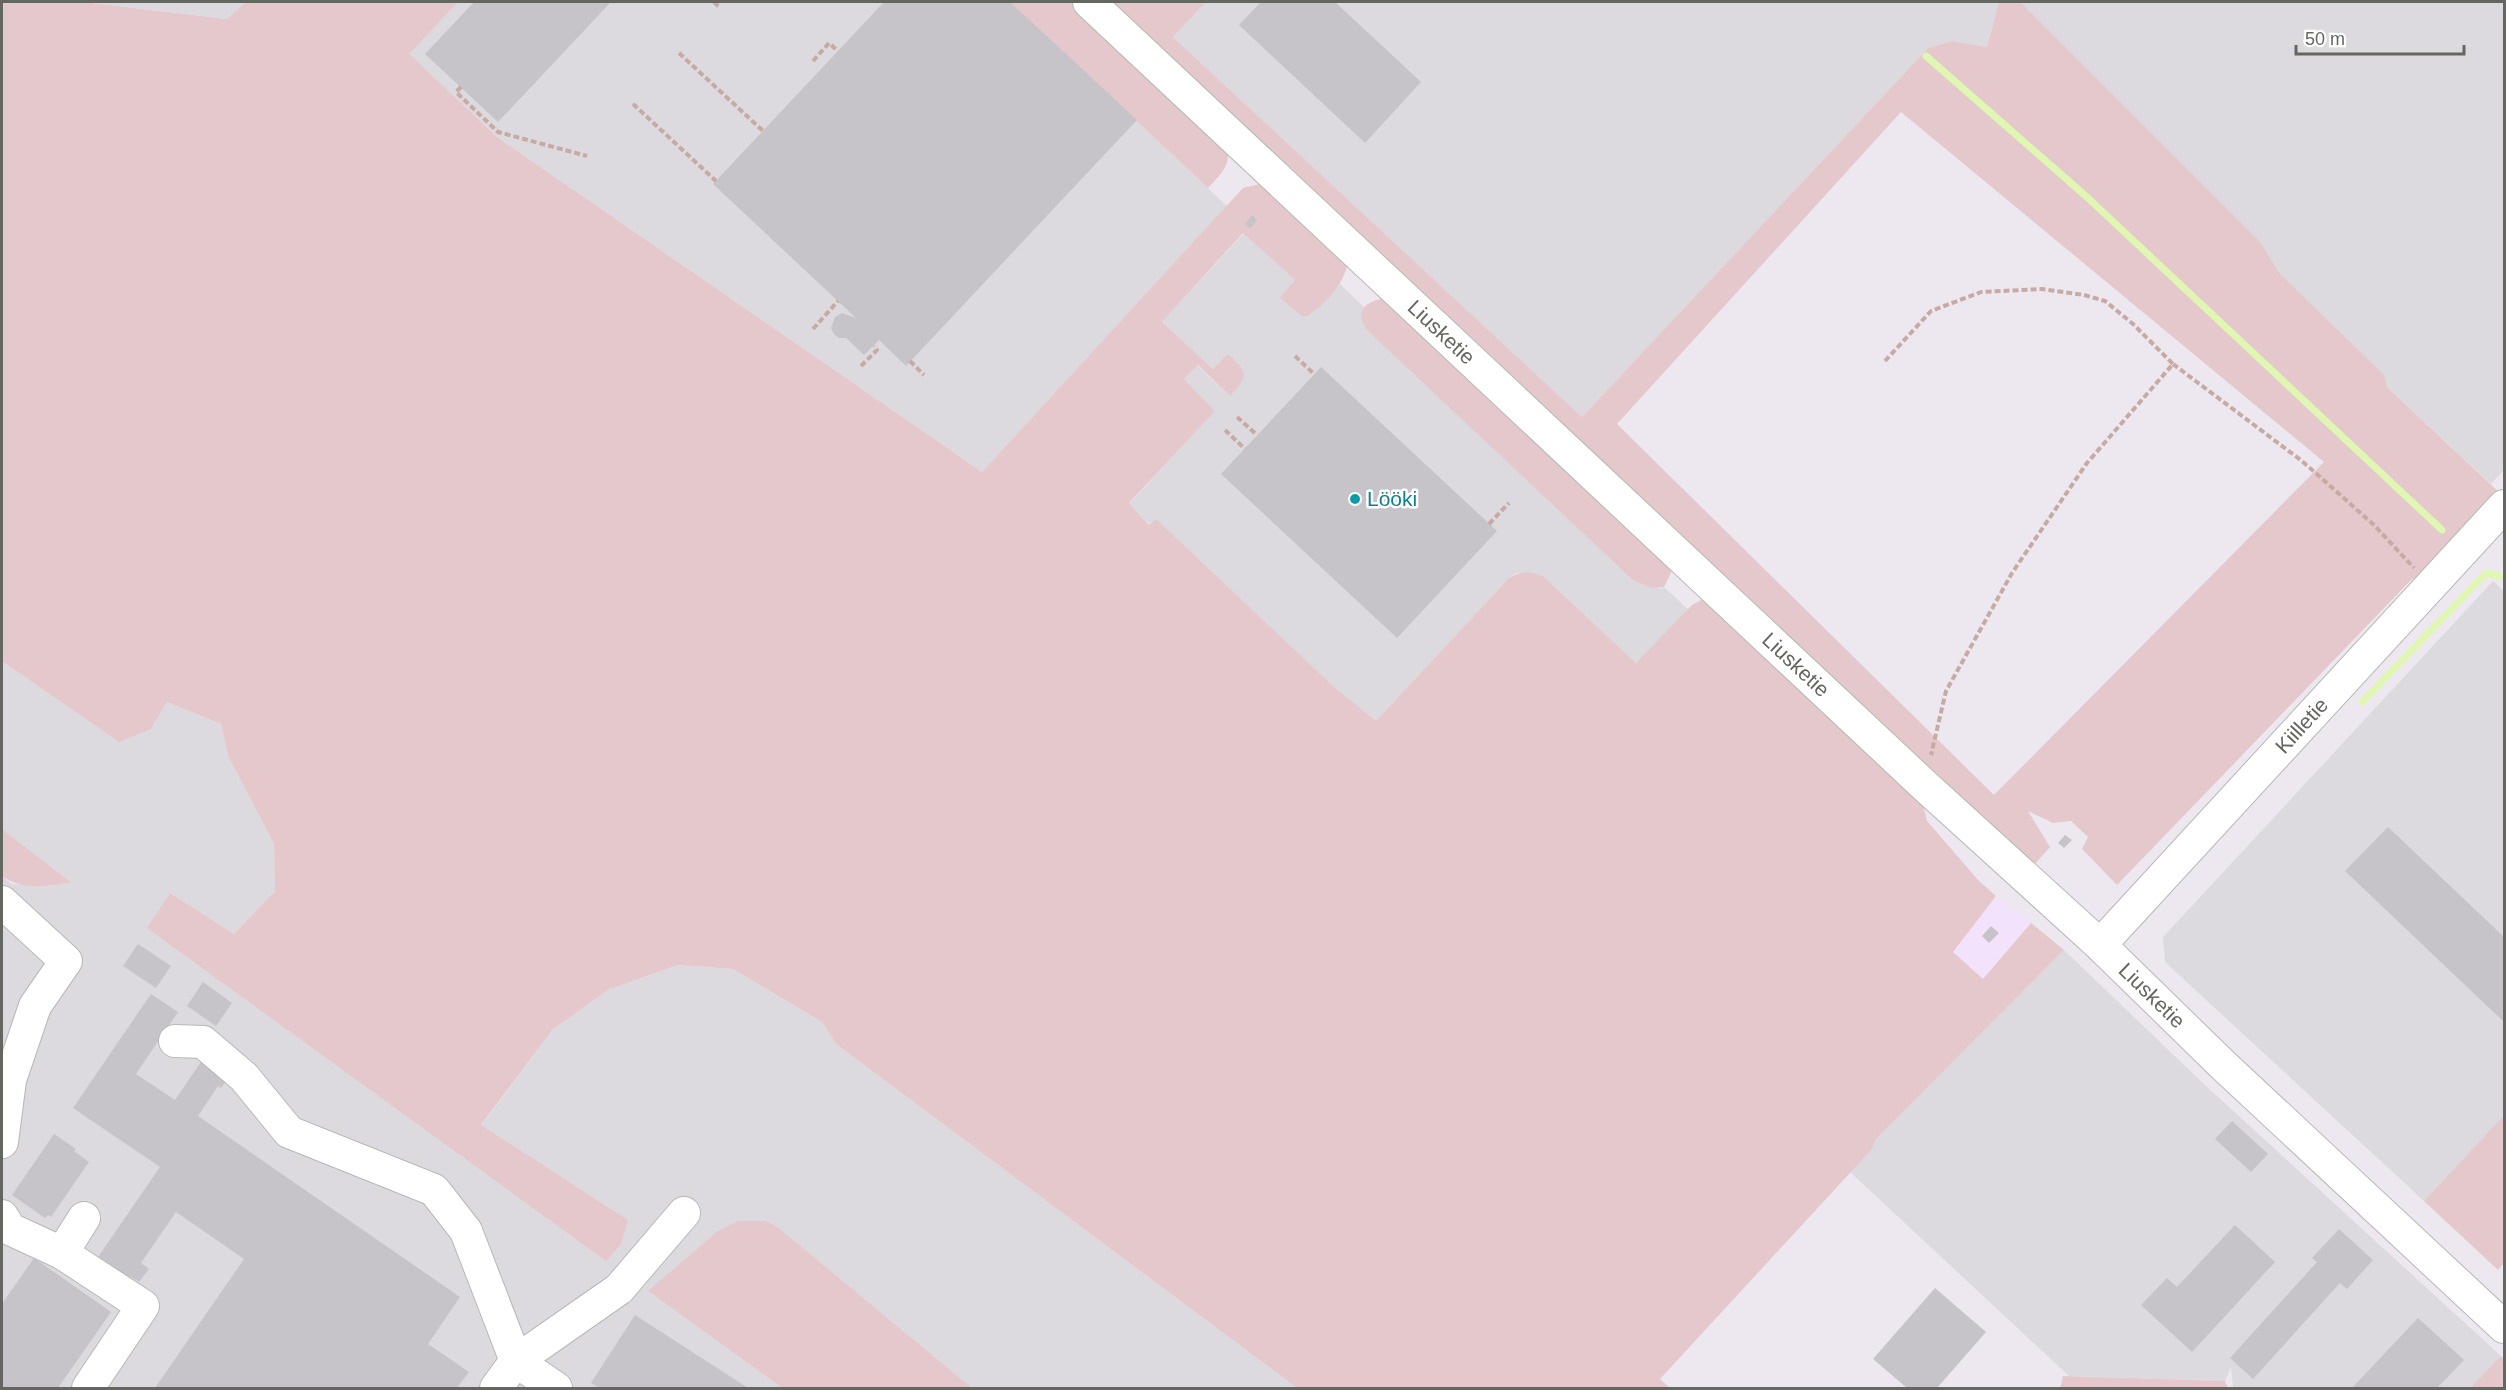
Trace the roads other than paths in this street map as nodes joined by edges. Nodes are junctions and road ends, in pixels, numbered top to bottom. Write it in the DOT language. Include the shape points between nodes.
graph roads {
  1 [pos="1089,2"];
  2 [pos="2505,506"];
  3 [pos="2,902"];
  4 [pos="2100,945"];
  5 [pos="175,1041"];
  6 [pos="2,1142"];
  7 [pos="684,1213"];
  8 [pos="84,1218"];
  9 [pos="4,1229"];
  10 [pos="62,1253"];
  11 [pos="2505,1326"];
  12 [pos="516,1361"];
  13 [pos="87,1389"];
  14 [pos="496,1389"];
  15 [pos="556,1389"];
  1 -- 4 [label="street, Liusketie" via="1924,785"];
  2 -- 4 [label="street, Kiilletie"];
  3 -- 6 [label="street" via="66,961 35,1006 10,1080"];
  4 -- 11 [label="street, Liusketie" via="2223,1065"];
  5 -- 12 [label="street" via="203,1042 244,1077 289,1132 434,1191 466,1231"];
  7 -- 12 [label="street" via="619,1289"];
  8 -- 10 [label="street"];
  9 -- 10 [label="street"];
  10 -- 13 [label="street" via="143,1306"];
  12 -- 14 [label="street"];
  12 -- 15 [label="street"];
}
